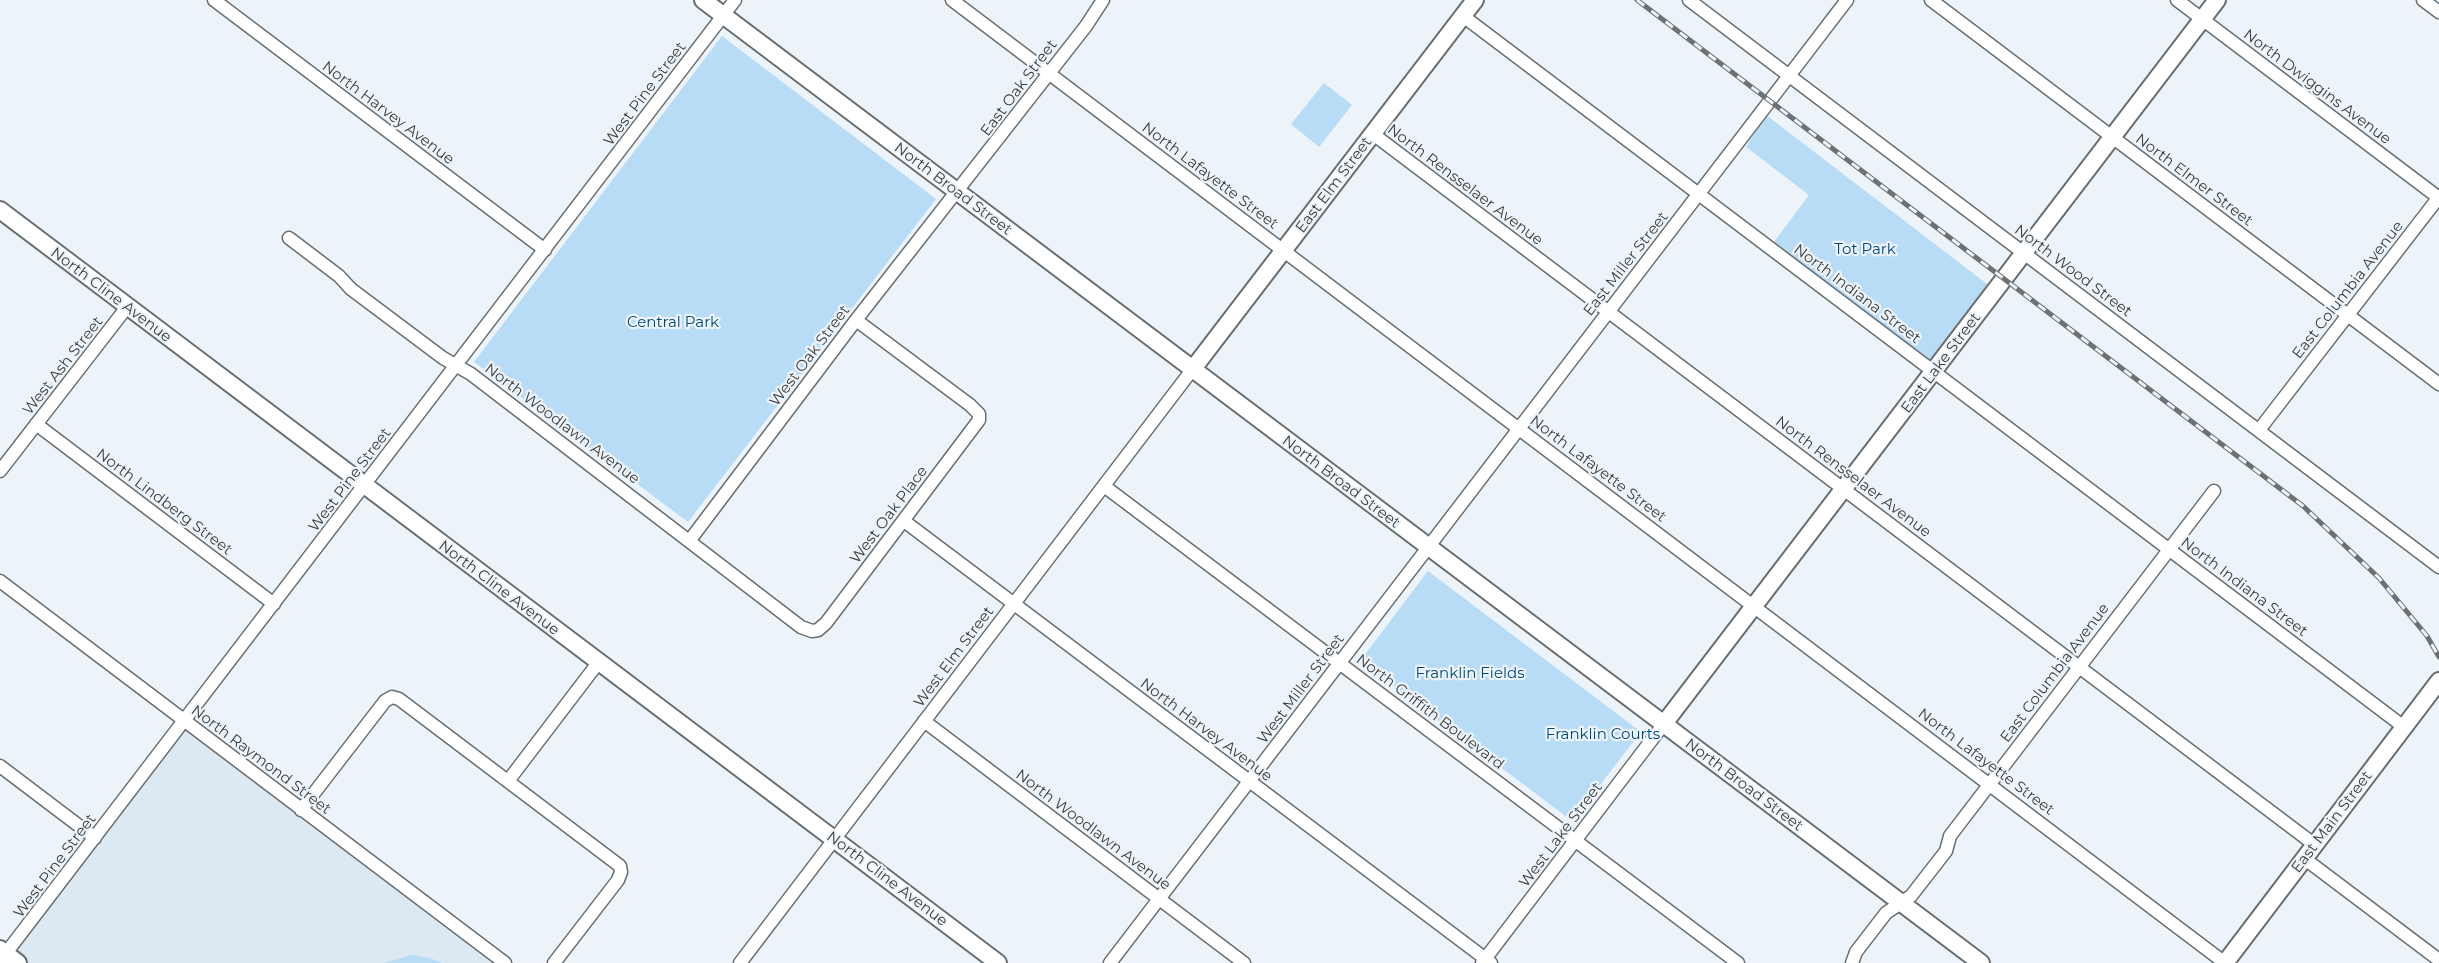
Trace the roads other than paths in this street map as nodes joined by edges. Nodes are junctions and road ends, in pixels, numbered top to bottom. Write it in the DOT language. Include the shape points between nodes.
graph roads {
  1 [pos="214,0"];
  2 [pos="703,0"];
  3 [pos="735,0"];
  4 [pos="952,0"];
  5 [pos="1103,0"];
  6 [pos="1475,0"];
  7 [pos="1689,0"];
  8 [pos="1847,0"];
  9 [pos="1931,0"];
  10 [pos="2177,0"];
  11 [pos="2217,0"];
  12 [pos="2423,0"];
  13 [pos="2439,12"];
  14 [pos="723,15"];
  15 [pos="1463,16"];
  16 [pos="2203,19"];
  17 [pos="1049,74"];
  18 [pos="1789,75"];
  19 [pos="1373,134"];
  20 [pos="2113,136"];
  21 [pos="957,192"];
  22 [pos="1699,194"];
  23 [pos="2439,198"];
  24 [pos="0,210"];
  25 [pos="289,238"];
  26 [pos="545,250"];
  27 [pos="1284,250"];
  28 [pos="2024,253"];
  29 [pos="127,307"];
  30 [pos="1609,311"];
  31 [pos="2348,315"];
  32 [pos="856,320"];
  33 [pos="456,365"];
  34 [pos="1192,370"];
  35 [pos="1934,372"];
  36 [pos="2439,384"];
  37 [pos="36,424"];
  38 [pos="1519,428"];
  39 [pos="2259,430"];
  40 [pos="0,471"];
  41 [pos="364,486"];
  42 [pos="1104,486"];
  43 [pos="1845,489"];
  44 [pos="2214,491"];
  45 [pos="904,521"];
  46 [pos="690,540"];
  47 [pos="1428,547"];
  48 [pos="2169,549"];
  49 [pos="2439,567"];
  50 [pos="0,581"];
  51 [pos="274,604"];
  52 [pos="1014,604"];
  53 [pos="1755,606"];
  54 [pos="818,630"];
  55 [pos="598,663"];
  56 [pos="1340,663"];
  57 [pos="2079,666"];
  58 [pos="2439,681"];
  59 [pos="184,721"];
  60 [pos="924,722"];
  61 [pos="1663,724"];
  62 [pos="2404,727"];
  63 [pos="0,766"];
  64 [pos="508,781"];
  65 [pos="1250,781"];
  66 [pos="1990,784"];
  67 [pos="301,810"];
  68 [pos="95,838"];
  69 [pos="834,840"];
  70 [pos="1576,840"];
  71 [pos="2315,845"];
  72 [pos="2305,859"];
  73 [pos="1159,899"];
  74 [pos="1901,903"];
  75 [pos="6,957"];
  76 [pos="2439,960"];
  77 [pos="746,961"];
  78 [pos="1852,961"];
  79 [pos="1486,962"];
  80 [pos="505,963"];
  81 [pos="554,963"];
  82 [pos="998,963"];
  83 [pos="1110,963"];
  84 [pos="1244,963"];
  85 [pos="1738,963"];
  86 [pos="1981,963"];
  87 [pos="2225,963"];
  1 -- 26 [label="street, North Harvey Avenue"];
  2 -- 14 [label="street, North Broad Street"];
  3 -- 14 [label="street, West Pine Street"];
  4 -- 17 [label="street, North Lafayette Street"];
  5 -- 17 [label="street, East Oak Street"];
  6 -- 15 [label="street, East Elm Street"];
  7 -- 18 [label="street, North Wood Street"];
  8 -- 18 [label="street, East Miller Street"];
  9 -- 20 [label="street, North Elmer Street"];
  10 -- 16 [label="street, North Dwiggins Avenue"];
  11 -- 16 [label="street, East Lake Street"];
  12 -- 13 [label="street"];
  14 -- 21 [label="street, North Broad Street"];
  14 -- 26 [label="street, West Pine Street"];
  15 -- 19 [label="street, East Elm Street"];
  15 -- 22 [label="street, North Indiana Street"];
  16 -- 20 [label="street, East Lake Street"];
  16 -- 23 [label="street, North Dwiggins Avenue"];
  17 -- 21 [label="street, East Oak Street"];
  17 -- 27 [label="street, North Lafayette Street"];
  18 -- 22 [label="street, East Miller Street"];
  18 -- 28 [label="street, North Wood Street"];
  19 -- 27 [label="street, East Elm Street"];
  19 -- 30 [label="street, North Rensselaer Avenue"];
  20 -- 28 [label="street, East Lake Street"];
  20 -- 31 [label="street, North Elmer Street"];
  21 -- 32 [label="street, West Oak Street"];
  21 -- 34 [label="street, North Broad Street"];
  22 -- 30 [label="street, East Miller Street"];
  22 -- 35 [label="street, North Indiana Street"];
  23 -- 31 [label="street, East Columbia Avenue"];
  24 -- 29 [label="street, North Cline Avenue"];
  25 -- 33 [label="street, North Woodlawn Avenue" via="351,289"];
  26 -- 33 [label="street, West Pine Street"];
  27 -- 34 [label="street, East Elm Street"];
  27 -- 38 [label="street, North Lafayette Street"];
  28 -- 35 [label="street, East Lake Street"];
  28 -- 39 [label="street, North Wood Street"];
  29 -- 37 [label="street, West Ash Street"];
  29 -- 41 [label="street, North Cline Avenue"];
  30 -- 38 [label="street, East Miller Street"];
  30 -- 43 [label="street, North Rensselaer Avenue"];
  31 -- 36 [label="street, North Elmer Street"];
  31 -- 39 [label="street, East Columbia Avenue"];
  32 -- 45 [label="street, West Oak Place" via="979,414 975,428"];
  32 -- 46 [label="street, West Oak Street"];
  33 -- 41 [label="street, West Pine Street"];
  33 -- 46 [label="street, North Woodlawn Avenue"];
  34 -- 42 [label="street, West Elm Street"];
  34 -- 47 [label="street, North Broad Street"];
  35 -- 43 [label="street, East Lake Street"];
  35 -- 48 [label="street, North Indiana Street"];
  37 -- 40 [label="street, West Ash Street"];
  37 -- 51 [label="street, North Lindberg Street"];
  38 -- 47 [label="street, East Miller Street"];
  38 -- 53 [label="street, North Lafayette Street"];
  39 -- 49 [label="street, North Wood Street"];
  41 -- 51 [label="street, West Pine Street"];
  41 -- 55 [label="street, North Cline Avenue"];
  42 -- 52 [label="street, West Elm Street"];
  42 -- 56 [label="street, North Griffith Boulevard"];
  43 -- 53 [label="street, East Lake Street"];
  43 -- 57 [label="street, North Rensselaer Avenue"];
  44 -- 48 [label="street, East Columbia Avenue"];
  45 -- 52 [label="street, North Harvey Avenue"];
  45 -- 54 [label="street, West Oak Place"];
  46 -- 54 [label="street, North Woodlawn Avenue" via="801,627"];
  47 -- 56 [label="street, West Miller Street"];
  47 -- 61 [label="street, North Broad Street"];
  48 -- 57 [label="street, East Columbia Avenue"];
  48 -- 62 [label="street, North Indiana Street"];
  50 -- 59 [label="street, North Raymond Street"];
  51 -- 59 [label="street, West Pine Street"];
  52 -- 60 [label="street, West Elm Street"];
  52 -- 65 [label="street, North Harvey Avenue"];
  53 -- 61 [label="street, East Lake Street"];
  53 -- 66 [label="street, North Lafayette Street"];
  55 -- 64 [label="street"];
  55 -- 69 [label="street, North Cline Avenue"];
  56 -- 65 [label="street, West Miller Street"];
  56 -- 70 [label="street, North Griffith Boulevard"];
  57 -- 66 [label="street, East Columbia Avenue"];
  57 -- 71 [label="street, North Rensselaer Avenue"];
  58 -- 62 [label="street, East Main Street"];
  59 -- 67 [label="street, North Raymond Street"];
  59 -- 68 [label="street, West Pine Street"];
  60 -- 69 [label="street, West Elm Street"];
  60 -- 73 [label="street, North Woodlawn Avenue"];
  61 -- 70 [label="street, West Lake Street"];
  61 -- 74 [label="street, North Broad Street"];
  62 -- 71 [label="street, East Main Street"];
  63 -- 68 [label="street"];
  64 -- 67 [label="street" via="392,697 382,704"];
  64 -- 81 [label="street" via="621,869 618,880"];
  65 -- 73 [label="street, West Miller Street"];
  65 -- 79 [label="street, North Harvey Avenue"];
  66 -- 74 [label="street, East Columbia Avenue" via="1950,836 1946,851"];
  66 -- 87 [label="street, North Lafayette Street"];
  67 -- 80 [label="street, North Raymond Street"];
  68 -- 75 [label="street, West Pine Street"];
  69 -- 77 [label="street, West Elm Street"];
  69 -- 82 [label="street, North Cline Avenue"];
  70 -- 79 [label="street, West Lake Street"];
  70 -- 85 [label="street, North Griffith Boulevard"];
  71 -- 72 [label="street, East Main Street"];
  72 -- 76 [label="street"];
  72 -- 87 [label="street, East Main Street"];
  73 -- 83 [label="street, West Miller Street"];
  73 -- 84 [label="street, North Woodlawn Avenue"];
  74 -- 78 [label="street, East Columbia Avenue" via="1886,913"];
  74 -- 86 [label="street, North Broad Street"];
}
